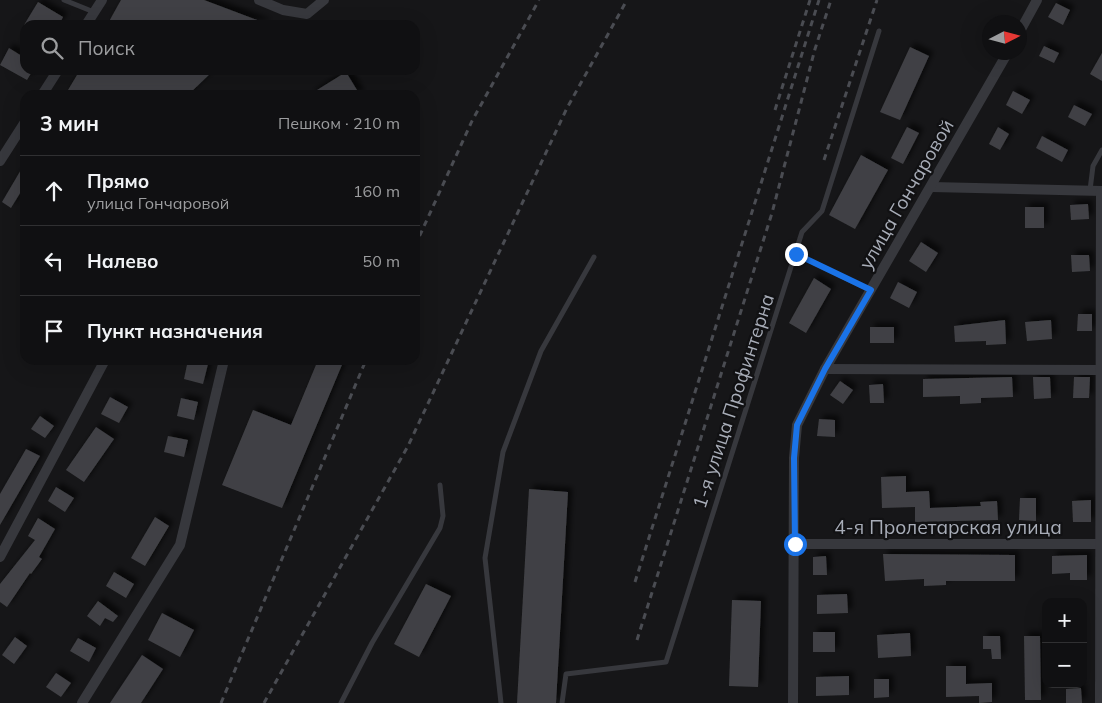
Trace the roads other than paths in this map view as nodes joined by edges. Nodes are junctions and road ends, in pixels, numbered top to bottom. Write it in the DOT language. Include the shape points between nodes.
graph roads {
  1 [pos="64,0"];
  2 [pos="102,0"];
  3 [pos="259,0"];
  4 [pos="324,0"];
  5 [pos="1037,0"];
  6 [pos="94,12"];
  7 [pos="1027,18"];
  8 [pos="89,20"];
  9 [pos="880,31"];
  10 [pos="1003,60"];
  11 [pos="55,75"];
  12 [pos="45,90"];
  13 [pos="20,130"];
  14 [pos="1102,150"];
  15 [pos="0,161"];
  16 [pos="932,187"];
  17 [pos="1090,190"];
  18 [pos="1102,191"];
  19 [pos="796,254"];
  20 [pos="594,257"];
  21 [pos="871,290"];
  22 [pos="103,365"];
  23 [pos="223,365"];
  24 [pos="825,369"];
  25 [pos="1102,370"];
  26 [pos="440,485"];
  27 [pos="795,544"];
  28 [pos="1101,544"];
  29 [pos="0,558"];
  30 [pos="82,703"];
  31 [pos="341,703"];
  32 [pos="500,703"];
  33 [pos="562,703"];
  34 [pos="793,703"];
  35 [pos="1100,703"];
  1 -- 6 [label="lane"];
  2 -- 6 [label="street"];
  3 -- 4 [label="street" via="283,10 307,14"];
  5 -- 7 [label="street"];
  6 -- 8 [label="street"];
  9 -- 19 [label="lane, 1-я улица Профинтерна" via="822,211 802,232"];
  10 -- 16 [label="street, улица Гончаровой"];
  11 -- 12 [label="street"];
  13 -- 15 [label="street"];
  14 -- 17 [label="lane" via="1093,166"];
  16 -- 17 [label="street"];
  16 -- 21 [label="street, улица Гончаровой"];
  17 -- 18 [label="street"];
  18 -- 25 [label="street"];
  19 -- 21 [label="lane"];
  19 -- 33 [label="lane, 1-я улица Профинтерна" via="666,662 566,674"];
  20 -- 32 [label="lane" via="541,351 504,452 486,558"];
  21 -- 24 [label="street, улица Гончаровой"];
  22 -- 29 [label="street"];
  23 -- 30 [label="street" via="180,546"];
  24 -- 25 [label="street"];
  24 -- 27 [label="street, улица Гончаровой" via="797,425"];
  25 -- 28 [label="street"];
  26 -- 31 [label="lane" via="443,516 440,528 372,643"];
  27 -- 28 [label="street, 4-я Пролетарская улица"];
  27 -- 34 [label="street, улица Гончаровой"];
  28 -- 35 [label="street"];
}
